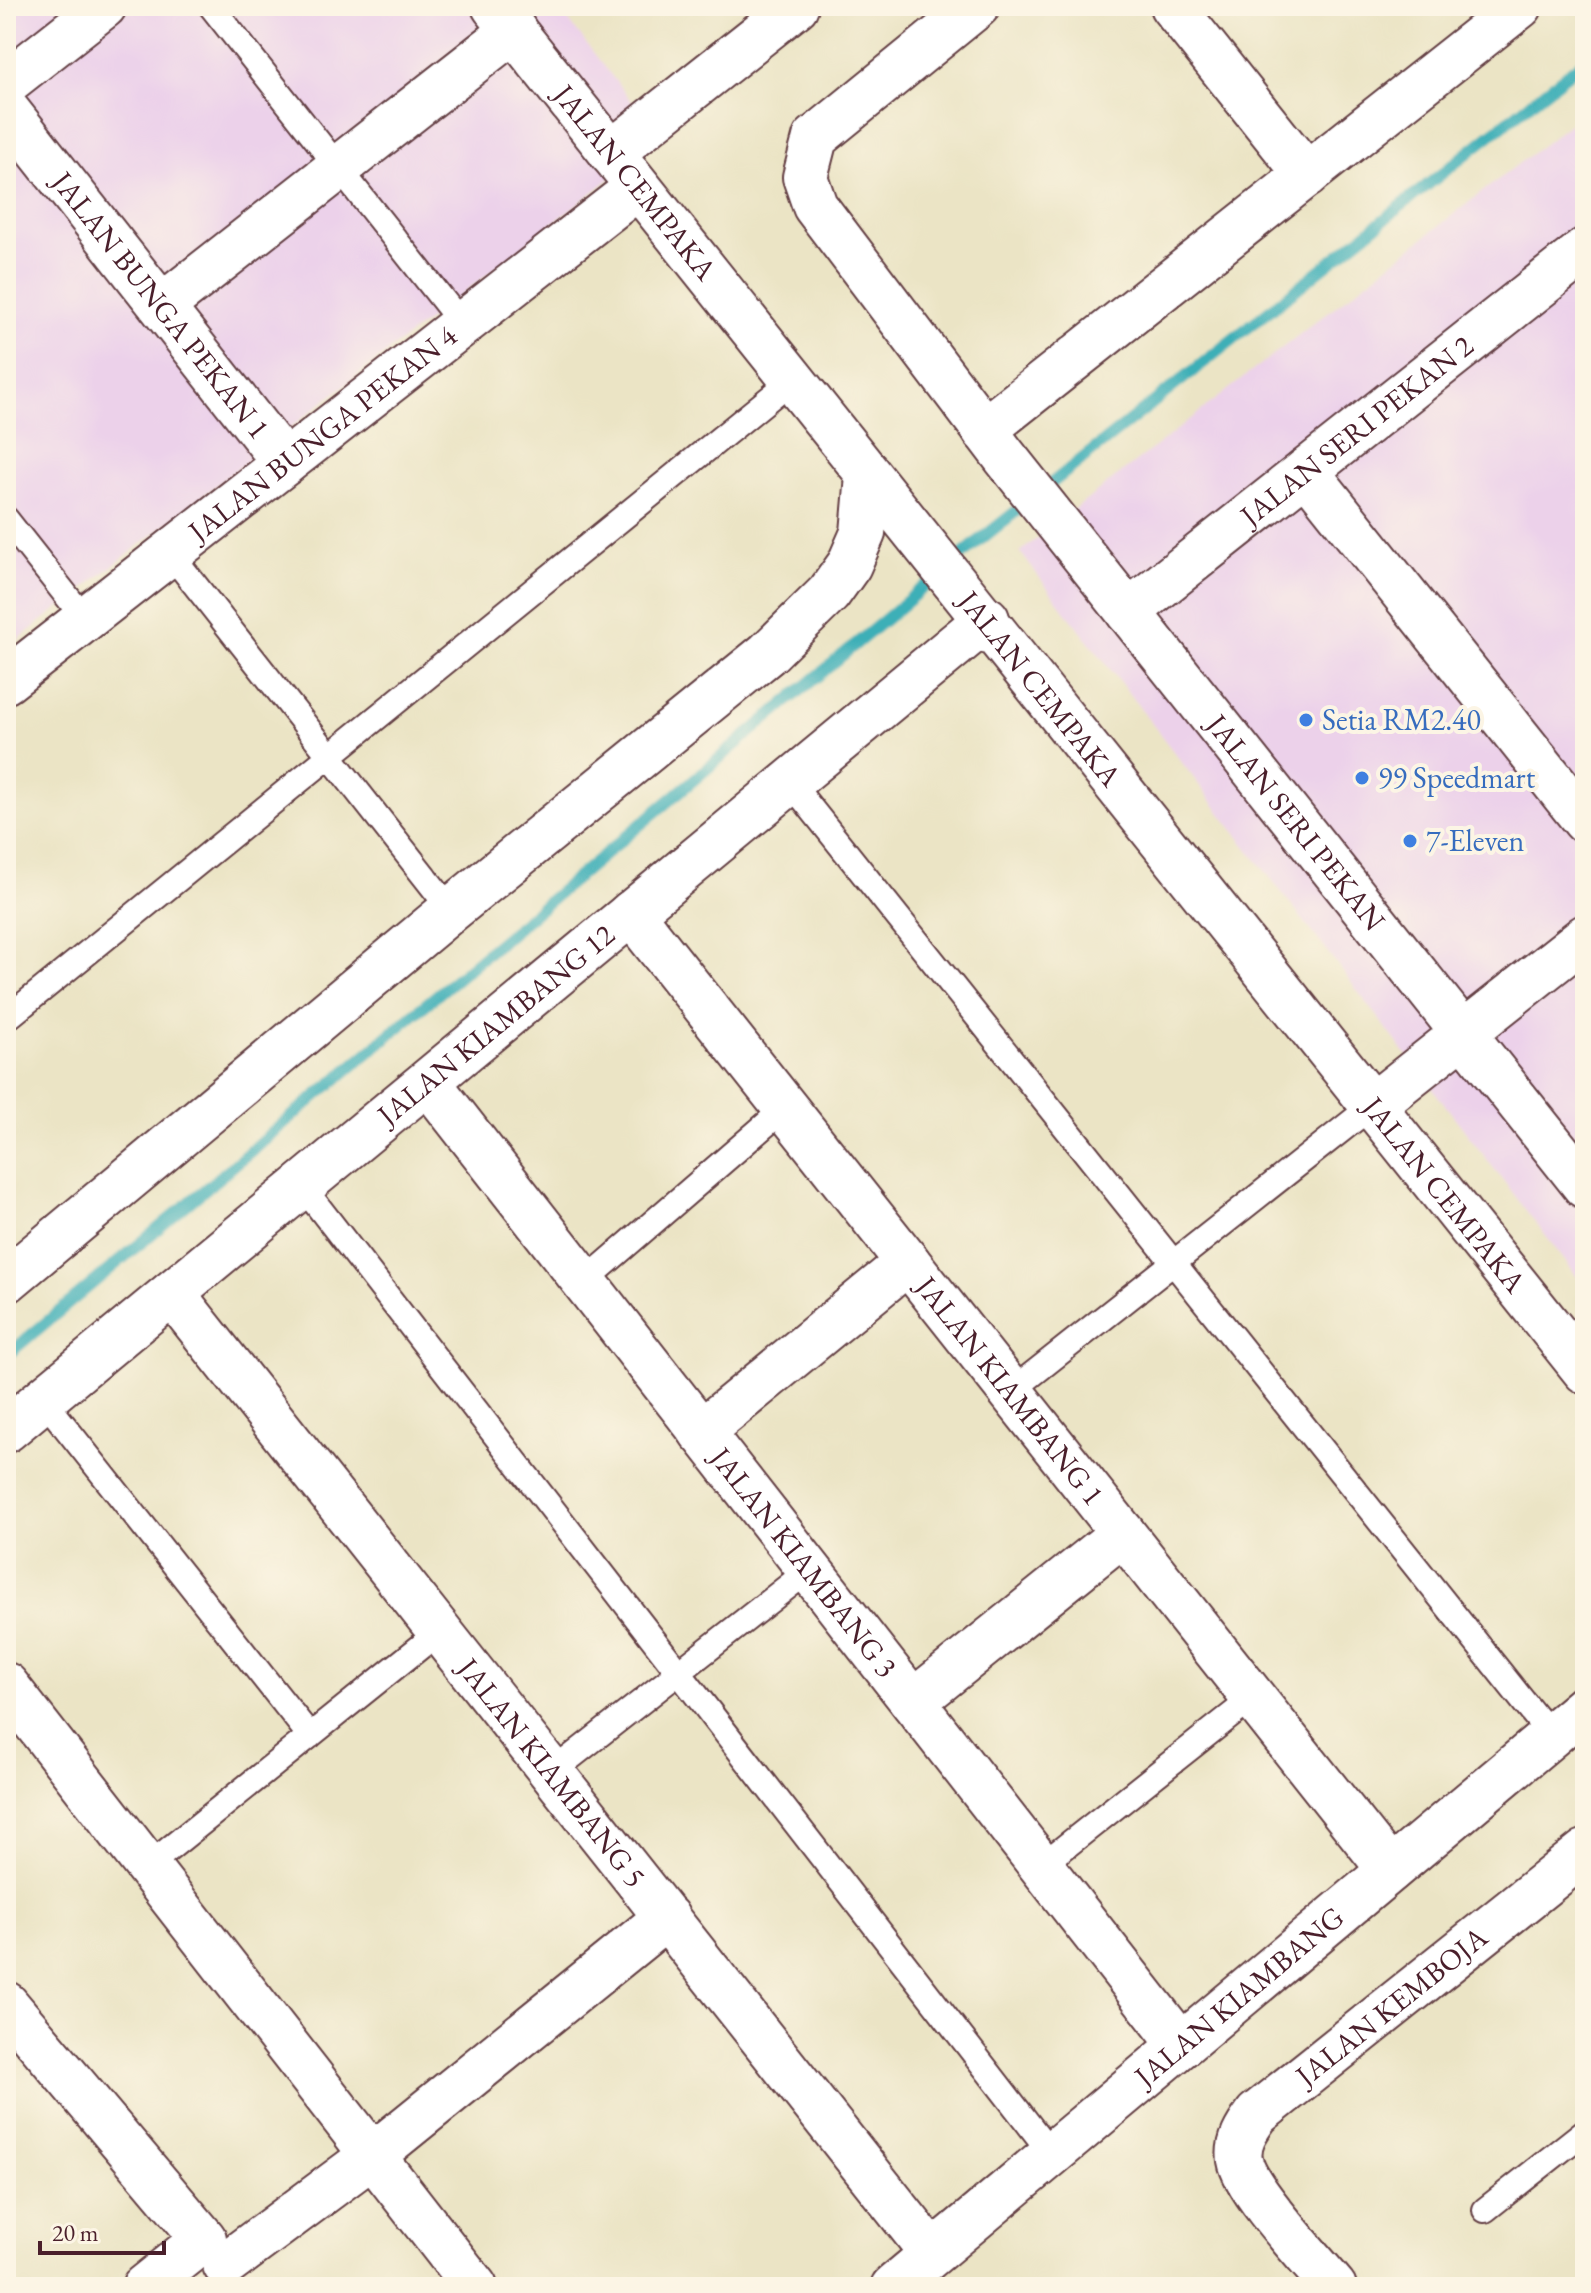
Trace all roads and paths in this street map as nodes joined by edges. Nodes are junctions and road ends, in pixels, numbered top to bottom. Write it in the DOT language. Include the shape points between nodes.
graph roads {
  1 [pos="104,6"];
  2 [pos="211,6"];
  3 [pos="796,6"];
  4 [pos="977,6"];
  5 [pos="1172,6"];
  6 [pos="1520,6"];
  7 [pos="504,18"];
  8 [pos="6,83"];
  9 [pos="6,109"];
  10 [pos="611,153"];
  11 [pos="338,167"];
  12 [pos="1307,175"];
  13 [pos="638,187"];
  14 [pos="1585,250"];
  15 [pos="162,306"];
  16 [pos="462,324"];
  17 [pos="792,380"];
  18 [pos="994,444"];
  19 [pos="285,463"];
  20 [pos="1306,471"];
  21 [pos="868,476"];
  22 [pos="6,519"];
  23 [pos="170,553"];
  24 [pos="1128,612"];
  25 [pos="85,619"];
  26 [pos="987,619"];
  27 [pos="6,681"];
  28 [pos="330,756"];
  29 [pos="790,782"];
  30 [pos="1585,821"];
  31 [pos="451,910"];
  32 [pos="631,913"];
  33 [pos="1585,937"];
  34 [pos="6,1019"];
  35 [pos="1463,1033"];
  36 [pos="428,1082"];
  37 [pos="1373,1105"];
  38 [pos="785,1108"];
  39 [pos="1585,1186"];
  40 [pos="303,1187"];
  41 [pos="908,1262"];
  42 [pos="1172,1263"];
  43 [pos="6,1281"];
  44 [pos="584,1282"];
  45 [pos="172,1293"];
  46 [pos="1585,1371"];
  47 [pos="1010,1392"];
  48 [pos="43,1399"];
  49 [pos="6,1430"];
  50 [pos="701,1432"];
  51 [pos="1123,1533"];
  52 [pos="809,1570"];
  53 [pos="440,1631"];
  54 [pos="679,1672"];
  55 [pos="6,1685"];
  56 [pos="1253,1698"];
  57 [pos="913,1702"];
  58 [pos="1585,1707"];
  59 [pos="310,1736"];
  60 [pos="1551,1736"];
  61 [pos="552,1772"];
  62 [pos="1585,1852"];
  63 [pos="148,1866"];
  64 [pos="1041,1866"];
  65 [pos="1390,1870"];
  66 [pos="667,1917"];
  67 [pos="6,2004"];
  68 [pos="1181,2045"];
  69 [pos="1585,2131"];
  70 [pos="1051,2153"];
  71 [pos="373,2155"];
  72 [pos="1485,2210"];
  73 [pos="932,2253"];
  74 [pos="224,2264"];
  75 [pos="144,2287"];
  76 [pos="475,2287"];
  77 [pos="893,2287"];
  78 [pos="1334,2287"];
  1 -- 8 [label="street"];
  2 -- 11 [label="lane"];
  3 -- 10 [label="street"];
  4 -- 18 [label="street, JALAN SERI PEKAN" via="815,138 805,177 815,206"];
  5 -- 12 [label="street"];
  6 -- 12 [label="street"];
  7 -- 10 [label="street, JALAN CEMPAKA"];
  7 -- 11 [label="street"];
  9 -- 15 [label="street, JALAN BUNGA PEKAN 1"];
  10 -- 13 [label="street, JALAN CEMPAKA"];
  11 -- 15 [label="street"];
  11 -- 16 [label="lane"];
  12 -- 18 [label="street"];
  13 -- 16 [label="street, JALAN BUNGA PEKAN 4"];
  13 -- 17 [label="street, JALAN CEMPAKA"];
  14 -- 20 [label="street, JALAN SERI PEKAN 2"];
  15 -- 19 [label="street, JALAN BUNGA PEKAN 1"];
  16 -- 19 [label="street, JALAN BUNGA PEKAN 4"];
  17 -- 21 [label="street, JALAN CEMPAKA"];
  17 -- 28 [label="lane"];
  18 -- 24 [label="street, JALAN SERI PEKAN"];
  19 -- 23 [label="street, JALAN BUNGA PEKAN 4"];
  20 -- 24 [label="street, JALAN SERI PEKAN 2"];
  20 -- 30 [label="street"];
  21 -- 26 [label="street, JALAN CEMPAKA"];
  21 -- 31 [label="street" via="863,533 829,593 768,653"];
  22 -- 25 [label="lane"];
  23 -- 25 [label="street, JALAN BUNGA PEKAN 4"];
  23 -- 28 [label="lane"];
  24 -- 35 [label="street, JALAN SERI PEKAN"];
  25 -- 27 [label="street, JALAN BUNGA PEKAN 4"];
  26 -- 29 [label="street, JALAN KIAMBANG 12"];
  26 -- 37 [label="street, JALAN CEMPAKA"];
  28 -- 31 [label="lane"];
  28 -- 34 [label="lane"];
  29 -- 32 [label="street, JALAN KIAMBANG 12"];
  29 -- 42 [label="lane"];
  31 -- 43 [label="street"];
  32 -- 36 [label="street, JALAN KIAMBANG 12"];
  32 -- 38 [label="street, JALAN KIAMBANG 1"];
  33 -- 35 [label="street"];
  35 -- 37 [label="street"];
  35 -- 39 [label="street, JALAN SERI PEKAN"];
  36 -- 40 [label="street, JALAN KIAMBANG 12"];
  36 -- 44 [label="street, JALAN KIAMBANG 3"];
  37 -- 42 [label="lane"];
  37 -- 46 [label="street, JALAN CEMPAKA"];
  38 -- 41 [label="street, JALAN KIAMBANG 1"];
  38 -- 44 [label="lane"];
  40 -- 45 [label="street, JALAN KIAMBANG 12"];
  40 -- 54 [label="lane"];
  41 -- 47 [label="street, JALAN KIAMBANG 1"];
  41 -- 50 [label="street"];
  42 -- 47 [label="lane"];
  42 -- 60 [label="lane"];
  44 -- 50 [label="street, JALAN KIAMBANG 3"];
  45 -- 48 [label="street, JALAN KIAMBANG 12"];
  45 -- 53 [label="street, JALAN KIAMBANG 5"];
  47 -- 51 [label="street, JALAN KIAMBANG 1"];
  48 -- 49 [label="street, JALAN KIAMBANG 12"];
  48 -- 59 [label="lane"];
  50 -- 52 [label="street, JALAN KIAMBANG 3"];
  51 -- 56 [label="street, JALAN KIAMBANG 1"];
  51 -- 57 [label="street"];
  52 -- 54 [label="lane"];
  52 -- 57 [label="street, JALAN KIAMBANG 3"];
  53 -- 59 [label="lane"];
  53 -- 61 [label="street, JALAN KIAMBANG 5"];
  54 -- 61 [label="lane"];
  54 -- 70 [label="lane"];
  55 -- 63 [label="street"];
  56 -- 64 [label="lane"];
  56 -- 65 [label="street, JALAN KIAMBANG 1"];
  57 -- 64 [label="street, JALAN KIAMBANG 3"];
  58 -- 60 [label="street, JALAN KIAMBANG"];
  59 -- 63 [label="lane"];
  60 -- 65 [label="street, JALAN KIAMBANG"];
  61 -- 66 [label="street, JALAN KIAMBANG 5"];
  62 -- 78 [label="street, JALAN KEMBOJA" via="1257,2114 1243,2133 1240,2159 1249,2183"];
  63 -- 71 [label="street"];
  64 -- 68 [label="street, JALAN KIAMBANG 3"];
  65 -- 68 [label="street, JALAN KIAMBANG"];
  66 -- 71 [label="street"];
  66 -- 73 [label="street, JALAN KIAMBANG 5"];
  67 -- 74 [label="street"];
  68 -- 70 [label="street, JALAN KIAMBANG"];
  69 -- 72 [label="lane"];
  70 -- 73 [label="street, JALAN KIAMBANG"];
  71 -- 74 [label="street"];
  71 -- 76 [label="street"];
  73 -- 77 [label="street, JALAN KIAMBANG"];
  74 -- 75 [label="street"];
}
